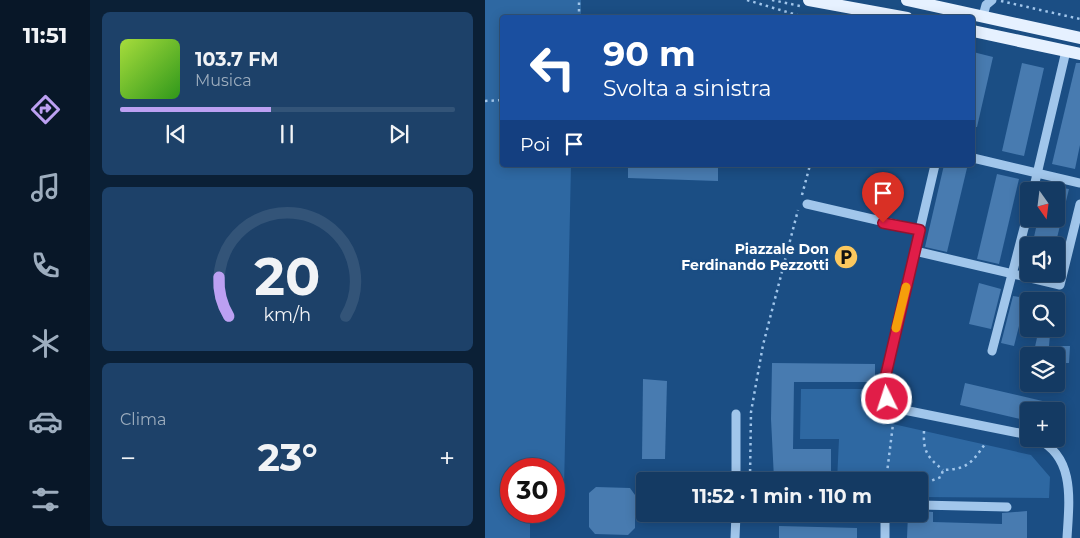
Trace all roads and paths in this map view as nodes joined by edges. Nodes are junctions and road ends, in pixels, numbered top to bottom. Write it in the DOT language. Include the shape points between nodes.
graph roads {
  1 [pos="579,0"];
  2 [pos="747,0"];
  3 [pos="809,0"];
  4 [pos="907,0"];
  5 [pos="993,0"];
  6 [pos="842,3"];
  7 [pos="579,15"];
  8 [pos="797,15"];
  9 [pos="894,15"];
  10 [pos="983,16"];
  11 [pos="1080,19"];
  12 [pos="975,31"];
  13 [pos="1080,38"];
  14 [pos="1065,51"];
  15 [pos="1080,54"];
  16 [pos="500,100"];
  17 [pos="485,101"];
  18 [pos="975,158"];
  19 [pos="809,167"];
  20 [pos="935,167"];
  21 [pos="1038,173"];
  22 [pos="1036,182"];
  23 [pos="1080,183"];
  24 [pos="807,204"];
  25 [pos="1080,204"];
  26 [pos="1024,228"];
  27 [pos="920,230"];
  28 [pos="915,252"];
  29 [pos="1011,274"];
  30 [pos="899,319"];
  31 [pos="908,321"];
  32 [pos="992,351"];
  33 [pos="736,414"];
  34 [pos="893,424"];
  35 [pos="924,431"];
  36 [pos="1020,434"];
  37 [pos="985,444"];
  38 [pos="1050,447"];
  39 [pos="943,470"];
  40 [pos="736,472"];
  41 [pos="750,472"];
  42 [pos="887,472"];
  43 [pos="928,482"];
  44 [pos="928,505"];
  45 [pos="1007,506"];
  46 [pos="736,522"];
  47 [pos="885,522"];
  48 [pos="735,538"];
  49 [pos="885,538"];
  50 [pos="1067,538"];
  1 -- 7 [label="path"];
  2 -- 8 [label="path"];
  3 -- 6 [label="main road"];
  4 -- 10 [label="main road"];
  5 -- 10 [label="street" via="986,5"];
  5 -- 11 [label="path"];
  6 -- 9 [label="main road"];
  10 -- 13 [label="main road"];
  12 -- 14 [label="main road"];
  14 -- 15 [label="main road"];
  14 -- 21 [label="street"];
  16 -- 17 [label="path"];
  18 -- 21 [label="street"];
  19 -- 41 [label="path" via="763,345 751,412"];
  20 -- 27 [label="street"];
  21 -- 22 [label="street"];
  21 -- 23 [label="street"];
  24 -- 27 [label="street"];
  25 -- 29 [label="street" via="1060,286"];
  26 -- 29 [label="street"];
  27 -- 28 [label="street"];
  28 -- 29 [label="street"];
  28 -- 30 [label="street"];
  29 -- 32 [label="street"];
  30 -- 31 [label="street"];
  30 -- 36 [label="street" via="883,387 892,406"];
  33 -- 40 [label="street"];
  34 -- 42 [label="path"];
  35 -- 39 [label="path" via="924,445 930,459"];
  37 -- 39 [label="path" via="974,460 962,469"];
  38 -- 50 [label="street" via="1062,460 1067,478"];
  39 -- 43 [label="path" via="941,477"];
  44 -- 45 [label="street"];
  46 -- 48 [label="street"];
  47 -- 49 [label="street"];
}
